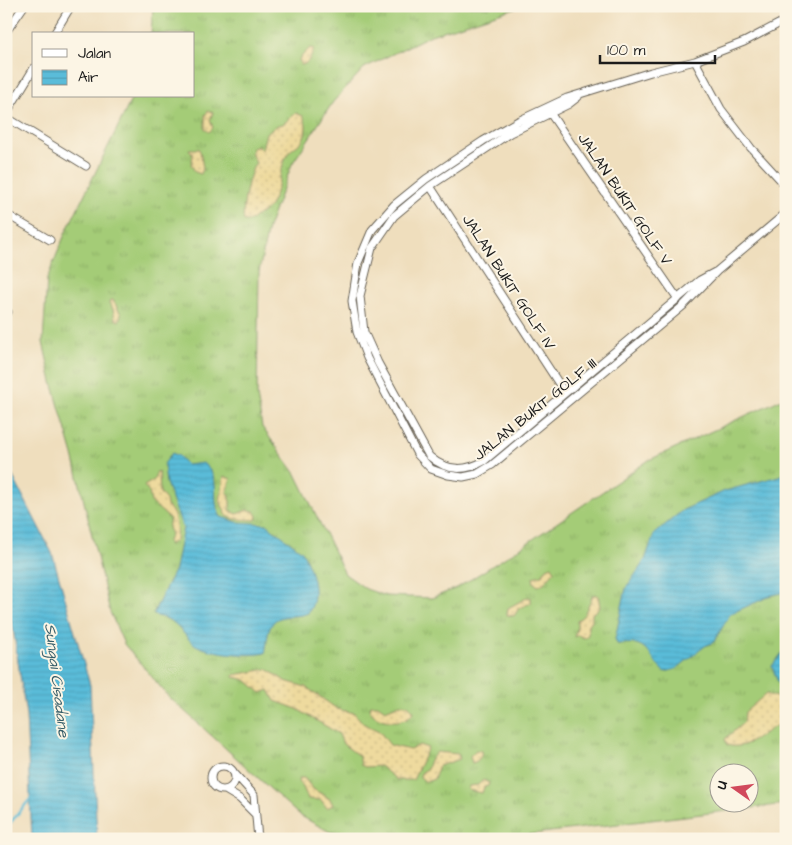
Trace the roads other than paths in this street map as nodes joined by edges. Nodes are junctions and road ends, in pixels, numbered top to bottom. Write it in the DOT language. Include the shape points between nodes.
graph roads {
  1 [pos="24,6"];
  2 [pos="71,6"];
  3 [pos="786,20"];
  4 [pos="6,32"];
  5 [pos="55,32"];
  6 [pos="695,61"];
  7 [pos="32,71"];
  8 [pos="580,95"];
  9 [pos="550,113"];
  10 [pos="6,115"];
  11 [pos="86,166"];
  12 [pos="430,186"];
  13 [pos="786,186"];
  14 [pos="786,213"];
  15 [pos="6,214"];
  16 [pos="50,240"];
  17 [pos="717,271"];
  18 [pos="678,299"];
  19 [pos="565,393"];
  20 [pos="235,774"];
  21 [pos="225,790"];
  22 [pos="254,814"];
  23 [pos="258,839"];
  1 -- 4 [label="street"];
  2 -- 5 [label="street"];
  3 -- 6 [label="street, JALAN BUKIT GOLF III" via="744,42"];
  6 -- 8 [label="street, JALAN BUKIT GOLF III"];
  6 -- 13 [label="street" via="721,109 750,148"];
  7 -- 10 [label="street"];
  8 -- 9 [label="street, JALAN BUKIT GOLF III"];
  8 -- 17 [label="street, JALAN BUKIT GOLF III" via="518,121 441,168 394,205 367,239 352,291 354,322 367,358 417,454 431,469 448,475 470,476 485,470 683,306"];
  9 -- 12 [label="street, JALAN BUKIT GOLF III" via="510,133"];
  9 -- 18 [label="street, JALAN BUKIT GOLF V"];
  10 -- 11 [label="street"];
  12 -- 19 [label="street, JALAN BUKIT GOLF IV"];
  12 -- 19 [label="street, JALAN BUKIT GOLF III" via="394,216 377,237 368,258 360,296 369,344 424,450 445,467 459,469 477,465"];
  14 -- 17 [label="street, JALAN BUKIT GOLF III"];
  15 -- 16 [label="street"];
  17 -- 18 [label="street, JALAN BUKIT GOLF III" via="700,280"];
  18 -- 19 [label="street, JALAN BUKIT GOLF III"];
  20 -- 21 [label="street" via="232,786"];
  20 -- 21 [label="street" via="223,766 213,771 212,783 217,789"];
  20 -- 22 [label="street" via="254,795"];
  21 -- 22 [label="street" via="240,798"];
  22 -- 23 [label="street"];
}
